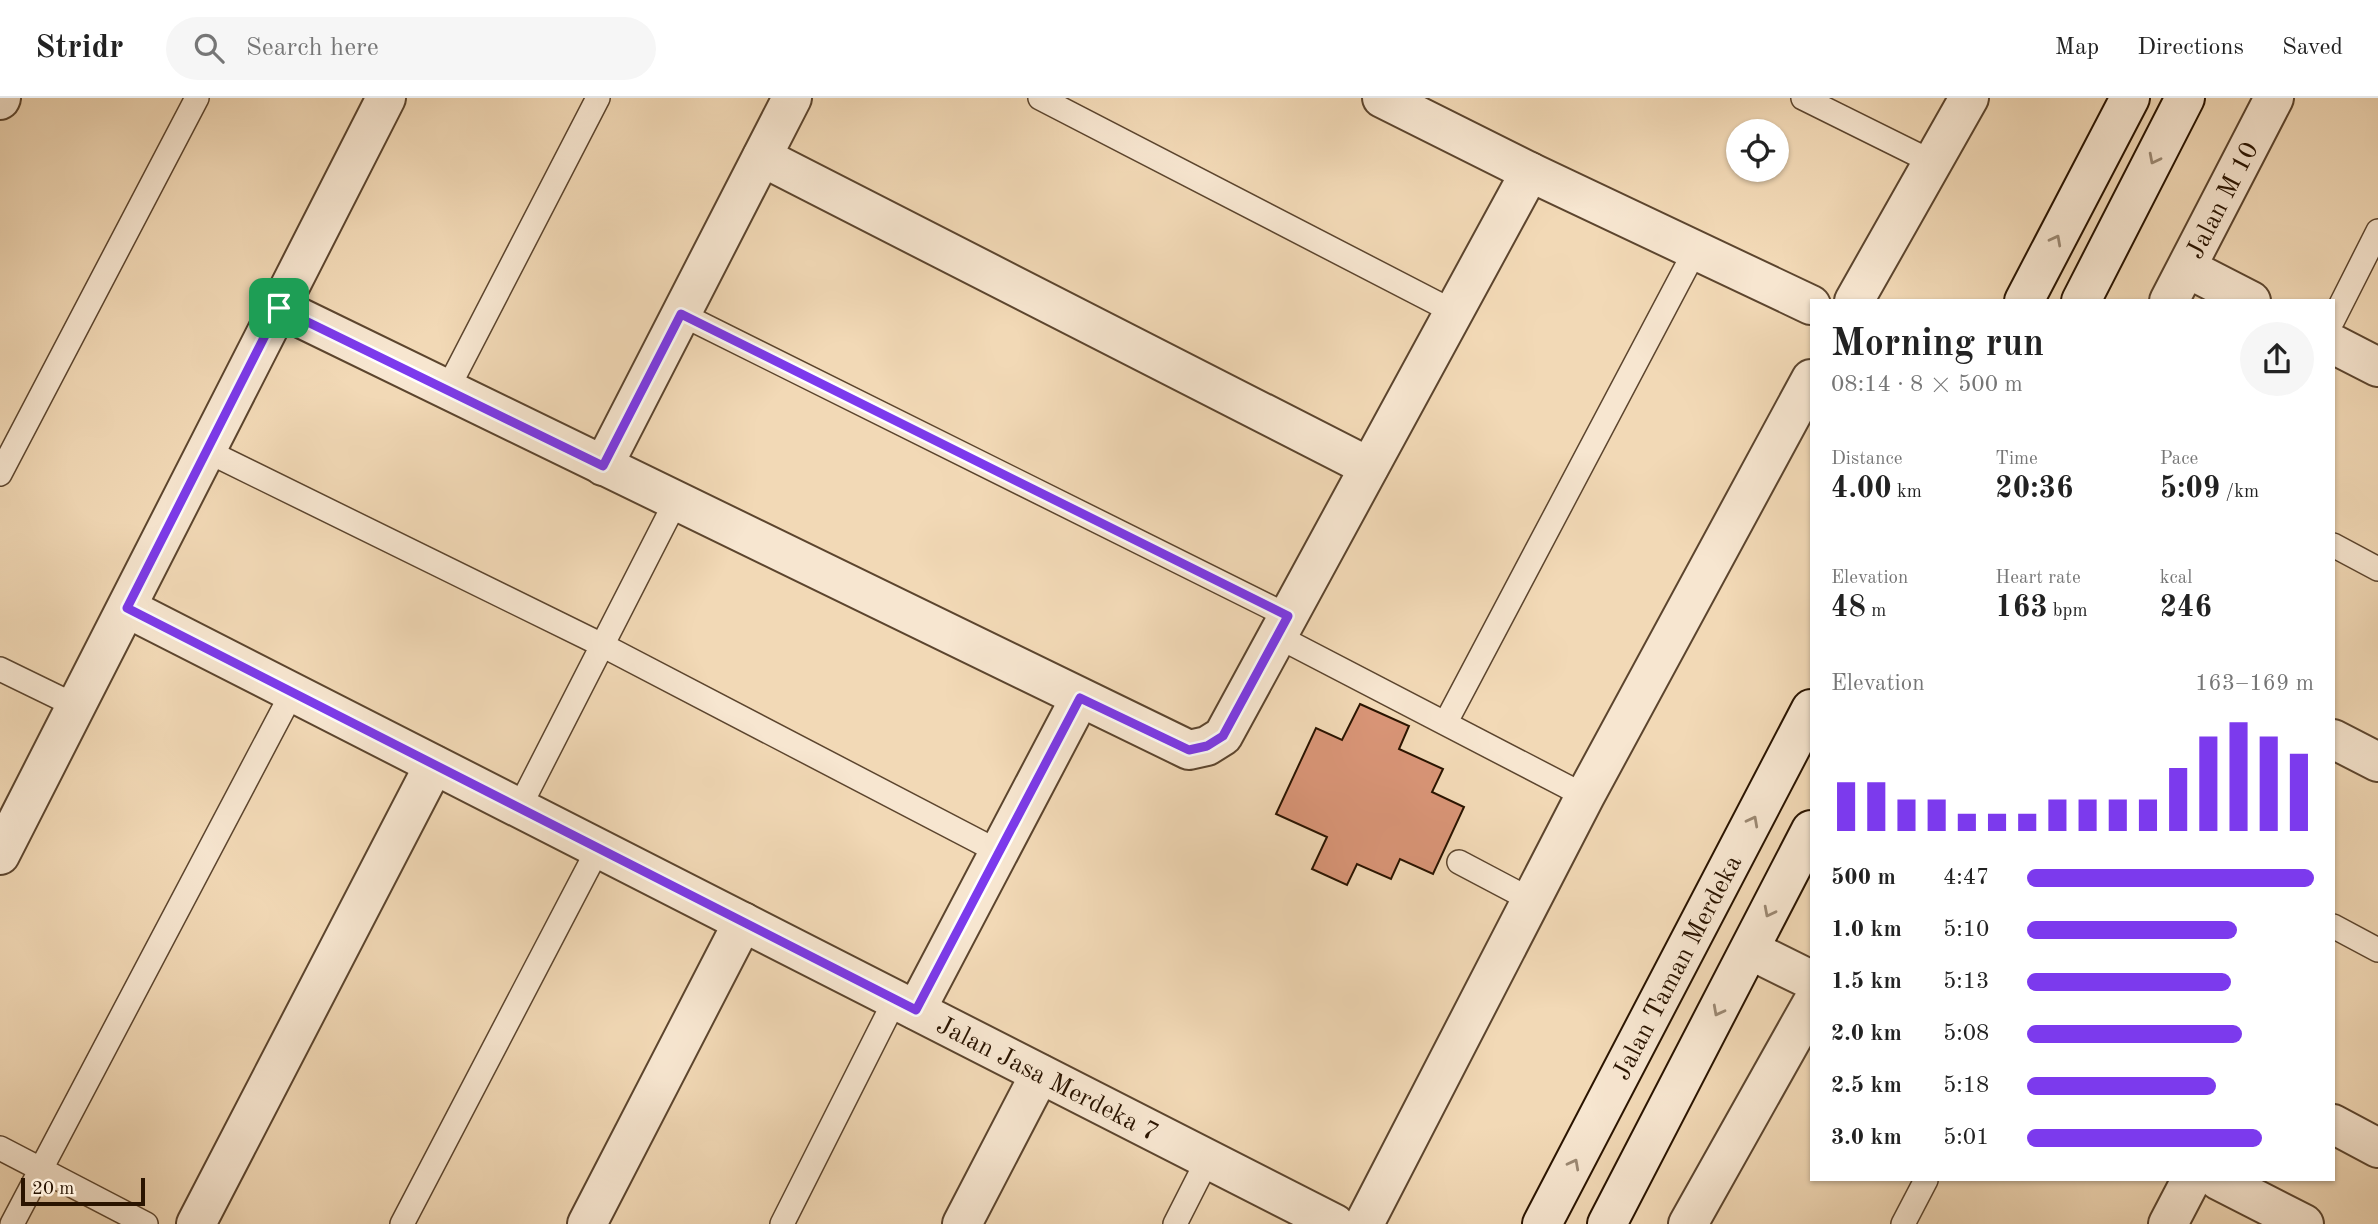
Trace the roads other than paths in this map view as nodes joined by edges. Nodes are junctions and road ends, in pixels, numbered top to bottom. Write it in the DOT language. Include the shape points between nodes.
graph roads {
  1 [pos="197,98"];
  2 [pos="386,98"];
  3 [pos="598,98"];
  4 [pos="792,98"];
  5 [pos="1040,98"];
  6 [pos="1385,98"];
  7 [pos="1804,98"];
  8 [pos="1969,98"];
  9 [pos="2130,98"];
  10 [pos="2185,98"];
  11 [pos="2274,98"];
  12 [pos="762,157"];
  13 [pos="1931,162"];
  14 [pos="1530,172"];
  15 [pos="2378,232"];
  16 [pos="1696,249"];
  17 [pos="2187,268"];
  18 [pos="1855,299"];
  19 [pos="2025,299"];
  20 [pos="2082,299"];
  21 [pos="2170,299"];
  22 [pos="2247,299"];
  23 [pos="1810,305"];
  24 [pos="279,308"];
  25 [pos="1454,312"];
  26 [pos="681,314"];
  27 [pos="2335,316"];
  28 [pos="2335,345"];
  29 [pos="2378,367"];
  30 [pos="1810,381"];
  31 [pos="447,390"];
  32 [pos="207,451"];
  33 [pos="603,466"];
  34 [pos="1369,467"];
  35 [pos="0,474"];
  36 [pos="676,501"];
  37 [pos="2335,546"];
  38 [pos="2378,569"];
  39 [pos="127,608"];
  40 [pos="1283,626"];
  41 [pos="602,645"];
  42 [pos="0,669"];
  43 [pos="292,693"];
  44 [pos="1080,698"];
  45 [pos="76,706"];
  46 [pos="1810,711"];
  47 [pos="1446,722"];
  48 [pos="2335,740"];
  49 [pos="2378,762"];
  50 [pos="434,765"];
  51 [pos="1585,796"];
  52 [pos="520,808"];
  53 [pos="1810,832"];
  54 [pos="598,849"];
  55 [pos="999,852"];
  56 [pos="0,855"];
  57 [pos="1459,862"];
  58 [pos="1531,900"];
  59 [pos="743,922"];
  60 [pos="2335,927"];
  61 [pos="1750,950"];
  62 [pos="2378,950"];
  63 [pos="1810,980"];
  64 [pos="905,1005"];
  65 [pos="1810,1007"];
  66 [pos="1040,1073"];
  67 [pos="2335,1125"];
  68 [pos="2378,1148"];
  69 [pos="0,1149"];
  70 [pos="1208,1159"];
  71 [pos="41,1170"];
  72 [pos="1925,1181"];
  73 [pos="2190,1181"];
  74 [pos="2220,1181"];
  75 [pos="12,1224"];
  76 [pos="146,1224"];
  77 [pos="196,1224"];
  78 [pos="402,1224"];
  79 [pos="587,1224"];
  80 [pos="782,1224"];
  81 [pos="962,1224"];
  82 [pos="1175,1224"];
  83 [pos="1335,1224"];
  84 [pos="1364,1224"];
  85 [pos="1542,1224"];
  86 [pos="1607,1224"];
  87 [pos="1688,1224"];
  88 [pos="1903,1224"];
  89 [pos="2168,1224"];
  90 [pos="2304,1224"];
  1 -- 35 [label="lane"];
  2 -- 24 [label="street"];
  3 -- 31 [label="lane"];
  4 -- 12 [label="street"];
  5 -- 25 [label="lane"];
  6 -- 14 [label="street"];
  7 -- 13 [label="lane"];
  8 -- 13 [label="street"];
  19 -- 9 [label="street, one-way"];
  10 -- 20 [label="street, one-way"];
  11 -- 17 [label="street, Jalan M 10"];
  12 -- 26 [label="street"];
  12 -- 34 [label="street"];
  13 -- 18 [label="street"];
  14 -- 16 [label="street"];
  14 -- 25 [label="street"];
  15 -- 27 [label="lane"];
  16 -- 23 [label="street"];
  16 -- 47 [label="lane"];
  17 -- 21 [label="street, Jalan M 10"];
  17 -- 22 [label="street"];
  24 -- 31 [label="street"];
  24 -- 32 [label="street"];
  25 -- 34 [label="street"];
  26 -- 33 [label="street"];
  26 -- 40 [label="lane"];
  28 -- 29 [label="street"];
  30 -- 51 [label="street"];
  31 -- 33 [label="street"];
  32 -- 39 [label="street"];
  32 -- 41 [label="lane"];
  33 -- 36 [label="street"];
  34 -- 40 [label="street"];
  36 -- 41 [label="lane"];
  36 -- 44 [label="street"];
  37 -- 38 [label="lane"];
  39 -- 43 [label="street, Jalan Jasa Merdeka 7"];
  39 -- 45 [label="street"];
  40 -- 44 [label="street" via="1223,736 1207,746 1189,750"];
  40 -- 47 [label="lane"];
  41 -- 52 [label="lane"];
  41 -- 55 [label="lane"];
  42 -- 45 [label="lane"];
  43 -- 50 [label="street, Jalan Jasa Merdeka 7"];
  43 -- 71 [label="lane"];
  44 -- 55 [label="street"];
  45 -- 56 [label="street"];
  85 -- 46 [label="street, Jalan Taman Merdeka, one-way"];
  47 -- 51 [label="lane"];
  48 -- 49 [label="street"];
  50 -- 52 [label="street, Jalan Jasa Merdeka 7"];
  50 -- 77 [label="street"];
  51 -- 58 [label="street"];
  52 -- 54 [label="street, Jalan Jasa Merdeka 7"];
  53 -- 61 [label="street, one-way"];
  54 -- 59 [label="street, Jalan Jasa Merdeka 7"];
  54 -- 78 [label="lane"];
  55 -- 64 [label="street"];
  57 -- 58 [label="lane"];
  58 -- 84 [label="street"];
  59 -- 64 [label="street, Jalan Jasa Merdeka 7"];
  59 -- 79 [label="street"];
  60 -- 62 [label="lane"];
  61 -- 63 [label="street"];
  61 -- 86 [label="street, one-way"];
  64 -- 66 [label="street, Jalan Jasa Merdeka 7"];
  64 -- 80 [label="lane"];
  65 -- 87 [label="street"];
  66 -- 70 [label="street, Jalan Jasa Merdeka 7"];
  66 -- 81 [label="street"];
  67 -- 68 [label="street"];
  69 -- 71 [label="lane"];
  70 -- 82 [label="lane"];
  70 -- 83 [label="street, Jalan Jasa Merdeka 7"];
  71 -- 75 [label="lane"];
  71 -- 76 [label="lane"];
  72 -- 88 [label="lane"];
  73 -- 89 [label="street"];
  74 -- 90 [label="street"];
}
